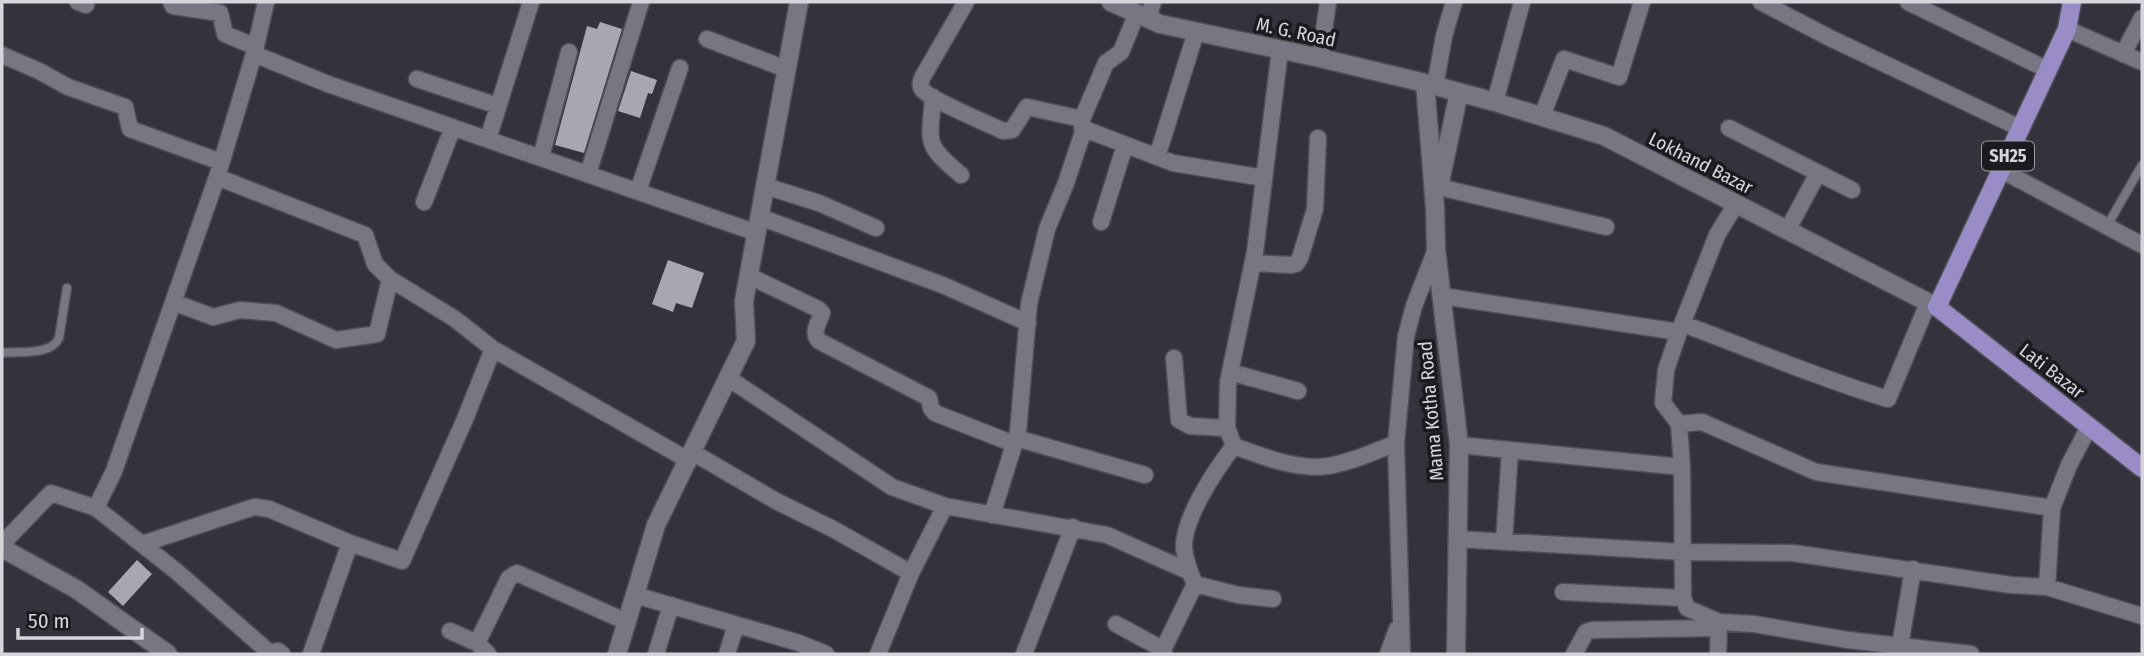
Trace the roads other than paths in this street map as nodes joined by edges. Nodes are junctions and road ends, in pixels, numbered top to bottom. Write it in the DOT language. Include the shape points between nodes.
graph roads {
  1 [pos="171,2"];
  2 [pos="266,2"];
  3 [pos="531,2"];
  4 [pos="641,2"];
  5 [pos="799,2"];
  6 [pos="966,2"];
  7 [pos="1111,2"];
  8 [pos="1328,2"];
  9 [pos="1454,2"];
  10 [pos="1522,2"];
  11 [pos="1642,2"];
  12 [pos="1761,2"];
  13 [pos="1908,2"];
  14 [pos="2072,2"];
  15 [pos="1146,11"];
  16 [pos="2142,18"];
  17 [pos="2067,29"];
  18 [pos="1196,32"];
  19 [pos="707,39"];
  20 [pos="255,50"];
  21 [pos="1280,50"];
  22 [pos="569,52"];
  23 [pos="2123,54"];
  24 [pos="2,55"];
  25 [pos="1320,58"];
  26 [pos="2142,62"];
  27 [pos="680,68"];
  28 [pos="786,69"];
  29 [pos="2048,70"];
  30 [pos="418,79"];
  31 [pos="1430,85"];
  32 [pos="1459,92"];
  33 [pos="933,97"];
  34 [pos="1495,102"];
  35 [pos="498,106"];
  36 [pos="1542,116"];
  37 [pos="1082,123"];
  38 [pos="453,127"];
  39 [pos="1729,128"];
  40 [pos="2021,128"];
  41 [pos="1318,138"];
  42 [pos="488,139"];
  43 [pos="1125,145"];
  44 [pos="541,157"];
  45 [pos="1157,157"];
  46 [pos="2142,165"];
  47 [pos="219,170"];
  48 [pos="2001,170"];
  49 [pos="1818,173"];
  50 [pos="588,174"];
  51 [pos="961,175"];
  52 [pos="1264,178"];
  53 [pos="765,186"];
  54 [pos="1439,187"];
  55 [pos="1852,190"];
  56 [pos="638,191"];
  57 [pos="425,202"];
  58 [pos="1736,204"];
  59 [pos="1435,208"];
  60 [pos="1101,222"];
  61 [pos="758,225"];
  62 [pos="2107,226"];
  63 [pos="1606,227"];
  64 [pos="876,228"];
  65 [pos="1787,230"];
  66 [pos="2142,245"];
  67 [pos="1436,249"];
  68 [pos="1253,263"];
  69 [pos="749,276"];
  70 [pos="390,279"];
  71 [pos="67,288"];
  72 [pos="1442,296"];
  73 [pos="173,302"];
  74 [pos="1932,305"];
  75 [pos="1028,323"];
  76 [pos="1681,328"];
  77 [pos="493,349"];
  78 [pos="2,353"];
  79 [pos="1174,358"];
  80 [pos="1230,372"];
  81 [pos="728,378"];
  82 [pos="1298,391"];
  83 [pos="1679,424"];
  84 [pos="2089,426"];
  85 [pos="1227,428"];
  86 [pos="1015,441"];
  87 [pos="1396,443"];
  88 [pos="1459,445"];
  89 [pos="1234,446"];
  90 [pos="1510,450"];
  91 [pos="690,456"];
  92 [pos="1682,467"];
  93 [pos="2142,468"];
  94 [pos="1145,475"];
  95 [pos="944,506"];
  96 [pos="96,508"];
  97 [pos="2052,508"];
  98 [pos="992,514"];
  99 [pos="1073,527"];
  100 [pos="1457,539"];
  101 [pos="1504,542"];
  102 [pos="350,543"];
  103 [pos="142,544"];
  104 [pos="2,546"];
  105 [pos="1683,552"];
  106 [pos="1913,569"];
  107 [pos="911,573"];
  108 [pos="1192,578"];
  109 [pos="2046,587"];
  110 [pos="1563,592"];
  111 [pos="635,595"];
  112 [pos="1683,598"];
  113 [pos="1273,600"];
  114 [pos="671,606"];
  115 [pos="2142,615"];
  116 [pos="1401,616"];
  117 [pos="627,622"];
  118 [pos="1116,624"];
  119 [pos="736,625"];
  120 [pos="1718,625"];
  121 [pos="450,631"];
  122 [pos="1900,646"];
  123 [pos="482,649"];
  124 [pos="1162,652"];
  125 [pos="168,654"];
  126 [pos="282,654"];
  127 [pos="311,654"];
  128 [pos="617,654"];
  129 [pos="656,654"];
  130 [pos="727,654"];
  131 [pos="826,654"];
  132 [pos="878,654"];
  133 [pos="1024,654"];
  134 [pos="1388,654"];
  135 [pos="1402,654"];
  136 [pos="1456,654"];
  137 [pos="1574,654"];
  138 [pos="1718,654"];
  139 [pos="1971,654"];
  1 -- 20 [label="street" via="185,9 220,13 225,34"];
  2 -- 20 [label="street"];
  3 -- 35 [label="street"];
  4 -- 50 [label="street"];
  5 -- 28 [label="street"];
  6 -- 33 [label="street" via="922,78 922,89"];
  7 -- 15 [label="street, M. G. Road"];
  8 -- 25 [label="street"];
  9 -- 31 [label="street"];
  10 -- 34 [label="street"];
  11 -- 36 [label="street" via="1619,77 1564,59"];
  12 -- 40 [label="street"];
  13 -- 29 [label="street"];
  14 -- 17 [label="main road, SH25"];
  15 -- 18 [label="street, M. G. Road" via="1160,24"];
  15 -- 37 [label="street" via="1121,52 1106,63"];
  16 -- 23 [label="street"];
  17 -- 23 [label="street"];
  17 -- 29 [label="main road, SH25"];
  18 -- 21 [label="street, M. G. Road"];
  18 -- 45 [label="street"];
  19 -- 28 [label="street"];
  20 -- 38 [label="street" via="328,84"];
  20 -- 47 [label="street"];
  21 -- 25 [label="street, M. G. Road"];
  21 -- 52 [label="street"];
  22 -- 44 [label="street"];
  23 -- 26 [label="street"];
  24 -- 47 [label="street" via="68,87 125,107 130,129"];
  25 -- 31 [label="street, M. G. Road"];
  27 -- 56 [label="street"];
  28 -- 53 [label="street"];
  29 -- 40 [label="main road, SH25"];
  30 -- 35 [label="street"];
  31 -- 32 [label="street, Lokhand Bazar"];
  31 -- 59 [label="street, Mama Kotha Road"];
  32 -- 34 [label="street, Lokhand Bazar"];
  32 -- 54 [label="street, Mama Kotha Road"];
  33 -- 37 [label="street" via="1003,131 1012,130 1027,107"];
  33 -- 51 [label="street" via="931,144"];
  34 -- 36 [label="street, Lokhand Bazar"];
  35 -- 42 [label="street"];
  36 -- 58 [label="street, Lokhand Bazar" via="1604,136"];
  37 -- 43 [label="street"];
  37 -- 75 [label="street" via="1066,183 1047,229"];
  38 -- 42 [label="street"];
  38 -- 57 [label="street"];
  39 -- 49 [label="street"];
  40 -- 48 [label="main road, SH25"];
  41 -- 68 [label="street" via="1315,209 1300,258 1291,265"];
  42 -- 44 [label="street"];
  43 -- 45 [label="street"];
  43 -- 60 [label="street"];
  44 -- 50 [label="street"];
  45 -- 52 [label="street"];
  46 -- 62 [label="lane"];
  47 -- 70 [label="street" via="365,235 374,264"];
  47 -- 73 [label="street"];
  48 -- 62 [label="street"];
  48 -- 74 [label="main road, SH25"];
  49 -- 55 [label="street"];
  49 -- 65 [label="street"];
  50 -- 56 [label="street"];
  52 -- 68 [label="street"];
  53 -- 61 [label="street"];
  53 -- 64 [label="street"];
  54 -- 59 [label="street, Mama Kotha Road"];
  54 -- 63 [label="street"];
  56 -- 61 [label="street"];
  58 -- 65 [label="street, Lokhand Bazar"];
  58 -- 76 [label="street" via="1717,235"];
  59 -- 67 [label="street, Mama Kotha Road"];
  61 -- 69 [label="street"];
  61 -- 75 [label="street" via="945,286"];
  62 -- 66 [label="street"];
  65 -- 74 [label="street, Lokhand Bazar"];
  67 -- 72 [label="street, Mama Kotha Road"];
  67 -- 87 [label="street" via="1406,336"];
  68 -- 80 [label="street"];
  69 -- 81 [label="street" via="744,301 746,341"];
  69 -- 86 [label="street" via="818,309 822,313 815,330 820,341 929,398 935,413"];
  70 -- 73 [label="street" via="377,334 336,340 276,313 240,310 213,317"];
  70 -- 77 [label="street"];
  71 -- 78 [label="lane" via="57,343 47,349"];
  72 -- 76 [label="street"];
  72 -- 88 [label="street, Mama Kotha Road"];
  73 -- 96 [label="street" via="114,471"];
  74 -- 76 [label="street" via="1888,399"];
  74 -- 84 [label="main road, Lati Bazar"];
  75 -- 86 [label="street"];
  76 -- 83 [label="street" via="1667,370 1663,403"];
  77 -- 91 [label="street"];
  77 -- 102 [label="street" via="402,561"];
  79 -- 85 [label="street" via="1179,420 1191,426"];
  80 -- 82 [label="street"];
  80 -- 85 [label="street"];
  81 -- 91 [label="street"];
  81 -- 95 [label="street" via="892,487"];
  83 -- 92 [label="street"];
  83 -- 97 [label="street" via="1702,422 1816,472"];
  84 -- 93 [label="main road, Lati Bazar"];
  84 -- 97 [label="street"];
  85 -- 89 [label="street"];
  86 -- 94 [label="street"];
  86 -- 98 [label="street"];
  87 -- 89 [label="street" via="1319,467 1279,462"];
  87 -- 116 [label="street"];
  88 -- 90 [label="street"];
  88 -- 100 [label="street, Mama Kotha Road"];
  89 -- 108 [label="street" via="1214,471 1188,525 1184,547"];
  90 -- 92 [label="street"];
  90 -- 101 [label="street"];
  91 -- 107 [label="street"];
  91 -- 111 [label="street" via="656,525"];
  92 -- 105 [label="street"];
  95 -- 98 [label="street"];
  95 -- 107 [label="street"];
  96 -- 103 [label="street"];
  96 -- 104 [label="street" via="51,493"];
  97 -- 109 [label="street"];
  98 -- 99 [label="street"];
  99 -- 108 [label="street" via="1107,535"];
  99 -- 133 [label="street"];
  100 -- 101 [label="street"];
  100 -- 136 [label="street, Mama Kotha Road"];
  101 -- 105 [label="street"];
  102 -- 103 [label="street" via="254,507"];
  102 -- 127 [label="street"];
  103 -- 126 [label="street" via="270,653"];
  104 -- 125 [label="street" via="76,589"];
  105 -- 106 [label="street" via="1793,553"];
  105 -- 112 [label="street"];
  106 -- 109 [label="street"];
  106 -- 122 [label="street"];
  107 -- 132 [label="street"];
  108 -- 113 [label="street" via="1238,595"];
  108 -- 124 [label="street"];
  109 -- 115 [label="street"];
  110 -- 112 [label="street"];
  111 -- 114 [label="street"];
  111 -- 117 [label="street"];
  112 -- 120 [label="street" via="1687,608"];
  114 -- 119 [label="street"];
  114 -- 129 [label="street"];
  116 -- 134 [label="street"];
  116 -- 135 [label="street"];
  117 -- 123 [label="street" via="517,573 509,578"];
  117 -- 128 [label="street"];
  118 -- 124 [label="street"];
  119 -- 130 [label="street"];
  119 -- 131 [label="street"];
  120 -- 122 [label="street" via="1754,624"];
  120 -- 137 [label="street" via="1592,630 1586,632"];
  120 -- 138 [label="street"];
  121 -- 123 [label="street"];
  122 -- 139 [label="street"];
}
